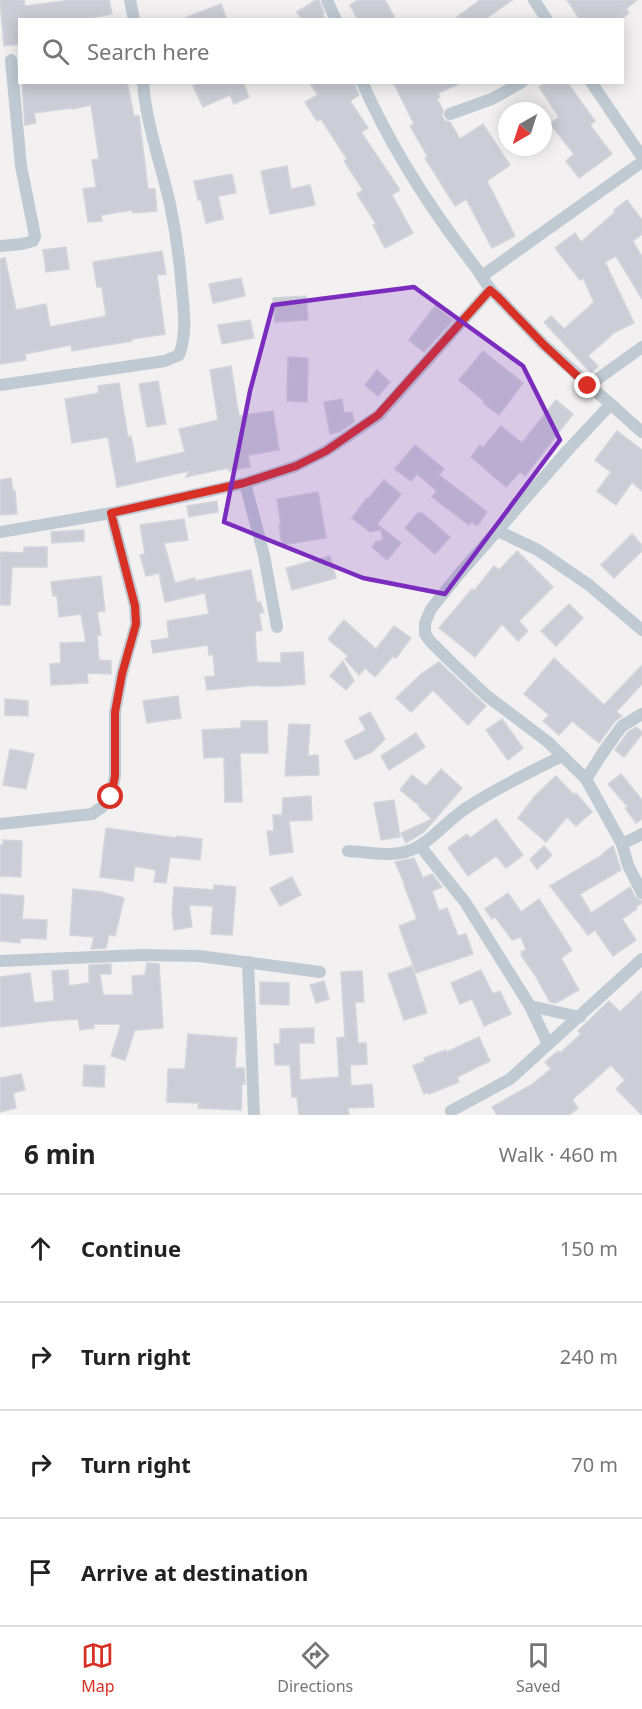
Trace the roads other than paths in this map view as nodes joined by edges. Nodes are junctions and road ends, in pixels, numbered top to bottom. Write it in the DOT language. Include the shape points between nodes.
graph roads {
  1 [pos="130,0"];
  2 [pos="327,0"];
  3 [pos="534,0"];
  4 [pos="134,18"];
  5 [pos="335,18"];
  6 [pos="546,18"];
  7 [pos="10,60"];
  8 [pos="143,84"];
  9 [pos="363,84"];
  10 [pos="518,84"];
  11 [pos="592,84"];
  12 [pos="450,114"];
  13 [pos="642,157"];
  14 [pos="642,162"];
  15 [pos="0,246"];
  16 [pos="482,276"];
  17 [pos="490,290"];
  18 [pos="642,347"];
  19 [pos="0,385"];
  20 [pos="588,386"];
  21 [pos="610,405"];
  22 [pos="642,432"];
  23 [pos="244,483"];
  24 [pos="111,513"];
  25 [pos="498,531"];
  26 [pos="0,532"];
  27 [pos="277,627"];
  28 [pos="642,630"];
  29 [pos="642,714"];
  30 [pos="562,756"];
  31 [pos="586,779"];
  32 [pos="0,824"];
  33 [pos="642,834"];
  34 [pos="622,844"];
  35 [pos="420,846"];
  36 [pos="348,851"];
  37 [pos="642,893"];
  38 [pos="642,959"];
  39 [pos="0,961"];
  40 [pos="248,962"];
  41 [pos="320,972"];
  42 [pos="530,1006"];
  43 [pos="580,1017"];
  44 [pos="548,1044"];
  45 [pos="451,1111"];
  46 [pos="254,1115"];
  1 -- 4 [label="street"];
  2 -- 5 [label="street"];
  3 -- 6 [label="street"];
  7 -- 15 [label="street" via="21,166 34,236 33,241"];
  8 -- 19 [label="street" via="180,267 184,343 179,355 165,362"];
  9 -- 16 [label="street" via="422,193"];
  10 -- 12 [label="street" via="492,99"];
  11 -- 13 [label="street"];
  14 -- 16 [label="street"];
  16 -- 17 [label="street"];
  17 -- 20 [label="street"];
  17 -- 23 [label="street" via="378,415 326,451 296,466"];
  18 -- 20 [label="street"];
  20 -- 21 [label="street"];
  21 -- 22 [label="street"];
  21 -- 25 [label="street"];
  23 -- 24 [label="street"];
  23 -- 27 [label="street" via="264,555"];
  24 -- 26 [label="street"];
  24 -- 32 [label="street" via="136,624 115,712 115,776 111,797 93,814"];
  25 -- 28 [label="street" via="538,550 589,585"];
  25 -- 30 [label="street" via="431,609 425,634 487,696"];
  29 -- 31 [label="street" via="622,726"];
  30 -- 31 [label="street"];
  30 -- 35 [label="street" via="466,808"];
  31 -- 34 [label="street"];
  33 -- 34 [label="street"];
  34 -- 37 [label="street"];
  35 -- 36 [label="street" via="396,854"];
  35 -- 42 [label="street" via="465,902"];
  38 -- 43 [label="street"];
  39 -- 40 [label="street" via="140,955"];
  40 -- 41 [label="street"];
  40 -- 46 [label="street"];
  42 -- 43 [label="street"];
  42 -- 44 [label="street"];
  43 -- 44 [label="street"];
  44 -- 45 [label="street" via="510,1079"];
}
